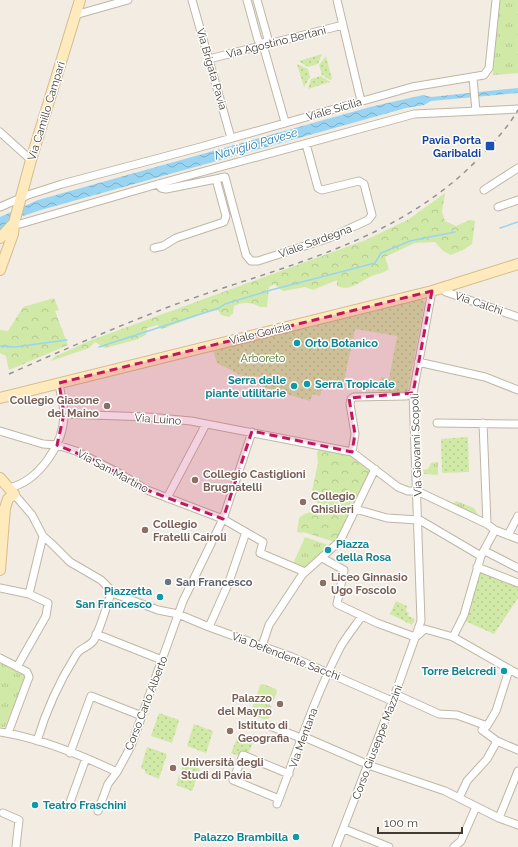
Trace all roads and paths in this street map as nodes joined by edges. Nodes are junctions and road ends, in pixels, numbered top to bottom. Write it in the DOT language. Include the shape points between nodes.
graph roads {
  1 [pos="80,0"];
  2 [pos="128,0"];
  3 [pos="192,0"];
  4 [pos="247,0"];
  5 [pos="257,0"];
  6 [pos="337,0"];
  7 [pos="496,0"];
  8 [pos="75,15"];
  9 [pos="343,25"];
  10 [pos="263,45"];
  11 [pos="209,59"];
  12 [pos="473,78"];
  13 [pos="361,101"];
  14 [pos="518,109"];
  15 [pos="476,111"];
  16 [pos="285,122"];
  17 [pos="0,132"];
  18 [pos="231,138"];
  19 [pos="306,144"];
  20 [pos="31,160"];
  21 [pos="518,168"];
  22 [pos="216,179"];
  23 [pos="158,184"];
  24 [pos="484,190"];
  25 [pos="21,198"];
  26 [pos="518,200"];
  27 [pos="0,207"];
  28 [pos="498,207"];
  29 [pos="14,223"];
  30 [pos="0,238"];
  31 [pos="11,239"];
  32 [pos="0,245"];
  33 [pos="154,248"];
  34 [pos="0,251"];
  35 [pos="518,264"];
  36 [pos="1,268"];
  37 [pos="436,289"];
  38 [pos="518,317"];
  39 [pos="418,362"];
  40 [pos="59,383"];
  41 [pos="518,390"];
  42 [pos="413,393"];
  43 [pos="0,398"];
  44 [pos="64,414"];
  45 [pos="436,423"];
  46 [pos="483,423"];
  47 [pos="206,424"];
  48 [pos="518,424"];
  49 [pos="0,431"];
  50 [pos="252,432"];
  51 [pos="57,445"];
  52 [pos="352,452"];
  53 [pos="374,469"];
  54 [pos="0,478"];
  55 [pos="12,491"];
  56 [pos="417,491"];
  57 [pos="167,498"];
  58 [pos="355,509"];
  59 [pos="518,516"];
  60 [pos="223,519"];
  61 [pos="418,520"];
  62 [pos="487,524"];
  63 [pos="495,530"];
  64 [pos="246,532"];
  65 [pos="508,534"];
  66 [pos="43,536"];
  67 [pos="518,539"];
  68 [pos="483,554"];
  69 [pos="322,558"];
  70 [pos="477,567"];
  71 [pos="518,568"];
  72 [pos="0,570"];
  73 [pos="305,572"];
  74 [pos="420,577"];
  75 [pos="518,583"];
  76 [pos="0,588"];
  77 [pos="112,591"];
  78 [pos="29,594"];
  79 [pos="178,614"];
  80 [pos="362,616"];
  81 [pos="209,627"];
  82 [pos="96,634"];
  83 [pos="415,637"];
  84 [pos="453,637"];
  85 [pos="262,646"];
  86 [pos="0,658"];
  87 [pos="162,660"];
  88 [pos="17,667"];
  89 [pos="509,670"];
  90 [pos="329,672"];
  91 [pos="518,674"];
  92 [pos="394,698"];
  93 [pos="142,716"];
  94 [pos="270,726"];
  95 [pos="487,726"];
  96 [pos="0,732"];
  97 [pos="8,733"];
  98 [pos="302,737"];
  99 [pos="37,741"];
  100 [pos="497,741"];
  101 [pos="518,750"];
  102 [pos="70,753"];
  103 [pos="86,758"];
  104 [pos="365,764"];
  105 [pos="518,771"];
  106 [pos="117,772"];
  107 [pos="289,774"];
  108 [pos="459,798"];
  109 [pos="69,805"];
  110 [pos="476,807"];
  111 [pos="98,811"];
  112 [pos="3,813"];
  113 [pos="499,818"];
  114 [pos="517,822"];
  115 [pos="344,829"];
  116 [pos="16,847"];
  117 [pos="336,847"];
  118 [pos="389,847"];
  119 [pos="454,847"];
  1 -- 8 [label="street, Via Camillo Campari"];
  2 -- 8 [label="street"];
  3 -- 11 [label="street, Via Brigata Pavia"];
  4 -- 10 [label="street" via="258,40"];
  5 -- 10 [label="street" via="268,39"];
  6 -- 9 [label="street"];
  7 -- 12 [label="street, Viale Sicilia" via="489,68 487,74"];
  8 -- 20 [label="street, Via Camillo Campari"];
  9 -- 10 [label="street, Via Agostino Bertani"];
  9 -- 13 [label="street"];
  10 -- 11 [label="street, Via Agostino Bertani"];
  10 -- 16 [label="street"];
  11 -- 18 [label="street, Via Brigata Pavia"];
  12 -- 13 [label="street, Viale Sicilia" via="412,86"];
  12 -- 15 [label="street"];
  13 -- 16 [label="street, Viale Sicilia"];
  14 -- 15 [label="street"];
  15 -- 19 [label="street" via="414,114"];
  16 -- 18 [label="street, Viale Sicilia"];
  17 -- 20 [label="street"];
  18 -- 25 [label="street, Viale Sicilia" via="62,184"];
  19 -- 22 [label="street, Viale Sardegna" via="318,188 322,190 359,181 364,184 372,215 368,220 329,238 251,261 246,255 225,177"];
  19 -- 23 [label="street"];
  20 -- 25 [label="street, Via Camillo Campari"];
  21 -- 24 [label="street"];
  22 -- 23 [label="street" via="166,189"];
  22 -- 33 [label="street" via="226,216 224,222"];
  23 -- 29 [label="street" via="20,224"];
  25 -- 27 [label="street, Viale Sicilia"];
  25 -- 29 [label="street, Via Camillo Campari"];
  26 -- 28 [label="street"];
  29 -- 30 [label="street"];
  29 -- 31 [label="street"];
  31 -- 32 [label="street"];
  31 -- 36 [label="street"];
  34 -- 36 [label="street"];
  35 -- 37 [label="street, Viale Gorizia"];
  37 -- 38 [label="street, Via Calchi"];
  37 -- 39 [label="street, Via Giovanni Scopoli"];
  37 -- 40 [label="street, Viale Gorizia"];
  39 -- 41 [label="street" via="485,377"];
  39 -- 42 [label="street, Via Giovanni Scopoli"];
  40 -- 43 [label="street, Viale Gorizia"];
  40 -- 44 [label="street"];
  42 -- 52 [label="street" via="406,396 351,399 355,434"];
  42 -- 56 [label="street, Via Giovanni Scopoli"];
  44 -- 47 [label="street, Via Luino" via="148,417"];
  44 -- 51 [label="street"];
  45 -- 46 [label="street"];
  46 -- 48 [label="street"];
  46 -- 62 [label="street"];
  47 -- 50 [label="street, Via Luino"];
  47 -- 57 [label="street"];
  49 -- 51 [label="street, Via San Martino" via="43,444"];
  50 -- 52 [label="street, Via Luino"];
  50 -- 60 [label="street, Corso Carlo Alberto"];
  51 -- 55 [label="street" via="38,470"];
  51 -- 57 [label="street, Via San Martino" via="76,451 147,490"];
  52 -- 53 [label="street"];
  53 -- 56 [label="street" via="398,487"];
  53 -- 58 [label="street"];
  54 -- 55 [label="street"];
  55 -- 66 [label="street, Via Defendente Sacchi" via="32,515"];
  55 -- 72 [label="street" via="5,508"];
  56 -- 61 [label="street, Via Giovanni Scopoli"];
  56 -- 62 [label="street"];
  57 -- 60 [label="street, Via San Martino"];
  58 -- 61 [label="street" via="387,518"];
  58 -- 69 [label="street" via="340,541"];
  59 -- 65 [label="street"];
  60 -- 64 [label="street, Via San Martino"];
  60 -- 79 [label="street, Corso Carlo Alberto"];
  61 -- 68 [label="street"];
  61 -- 74 [label="street, Via Giovanni Scopoli"];
  62 -- 63 [label="street"];
  63 -- 65 [label="street"];
  63 -- 68 [label="street"];
  64 -- 73 [label="street, Via San Martino" via="263,542 260,553"];
  64 -- 81 [label="street" via="229,582"];
  65 -- 67 [label="street"];
  66 -- 77 [label="street, Via Defendente Sacchi" via="70,562 101,580"];
  66 -- 78 [label="street"];
  68 -- 70 [label="street"];
  68 -- 71 [label="street"];
  69 -- 73 [label="street"];
  69 -- 80 [label="street" via="344,570 337,604"];
  70 -- 75 [label="street"];
  70 -- 84 [label="street" via="464,615"];
  73 -- 85 [label="street" via="276,614"];
  74 -- 83 [label="street, Corso Giuseppe Mazzini" via="421,620"];
  76 -- 78 [label="street"];
  77 -- 79 [label="street, Via Defendente Sacchi" via="158,610"];
  77 -- 82 [label="street"];
  78 -- 88 [label="street" via="48,603 48,609"];
  79 -- 81 [label="street, Via Defendente Sacchi"];
  79 -- 87 [label="street, Corso Carlo Alberto"];
  80 -- 83 [label="street"];
  80 -- 90 [label="street, Via Mentana" via="342,645"];
  81 -- 85 [label="street, Via Defendente Sacchi"];
  82 -- 87 [label="street"];
  82 -- 99 [label="street" via="91,646 77,653 55,692"];
  83 -- 84 [label="street" via="425,630"];
  83 -- 92 [label="street, Corso Giuseppe Mazzini"];
  84 -- 89 [label="street"];
  85 -- 90 [label="street, Via Defendente Sacchi"];
  86 -- 88 [label="street"];
  87 -- 93 [label="street, Corso Carlo Alberto"];
  88 -- 97 [label="street" via="27,672 28,681"];
  89 -- 91 [label="street"];
  89 -- 95 [label="street" via="496,711"];
  90 -- 92 [label="street, Via Defendente Sacchi"];
  90 -- 98 [label="street, Via Mentana"];
  92 -- 95 [label="street, Via Defendente Sacchi" via="440,714 457,715"];
  92 -- 104 [label="street, Corso Giuseppe Mazzini"];
  93 -- 102 [label="street" via="91,696"];
  93 -- 106 [label="street, Corso Carlo Alberto" via="131,746"];
  94 -- 98 [label="street"];
  95 -- 100 [label="street" via="482,730"];
  96 -- 97 [label="street"];
  97 -- 99 [label="street"];
  98 -- 104 [label="street"];
  98 -- 107 [label="street, Via Mentana"];
  99 -- 102 [label="street"];
  100 -- 101 [label="street"];
  100 -- 108 [label="street" via="487,759 467,781"];
  102 -- 103 [label="street"];
  103 -- 106 [label="street"];
  103 -- 109 [label="street"];
  104 -- 108 [label="street"];
  104 -- 115 [label="street, Corso Giuseppe Mazzini"];
  105 -- 113 [label="street"];
  106 -- 111 [label="street, Corso Carlo Alberto" via="108,784"];
  107 -- 107 [label="street, Via Mentana" via="278,801 233,780 244,755"];
  108 -- 110 [label="street"];
  110 -- 113 [label="street"];
  110 -- 119 [label="street" via="461,841"];
  112 -- 116 [label="street" via="19,820"];
  113 -- 114 [label="street"];
  115 -- 117 [label="street, Corso Giuseppe Mazzini"];
  115 -- 118 [label="street"];
}
